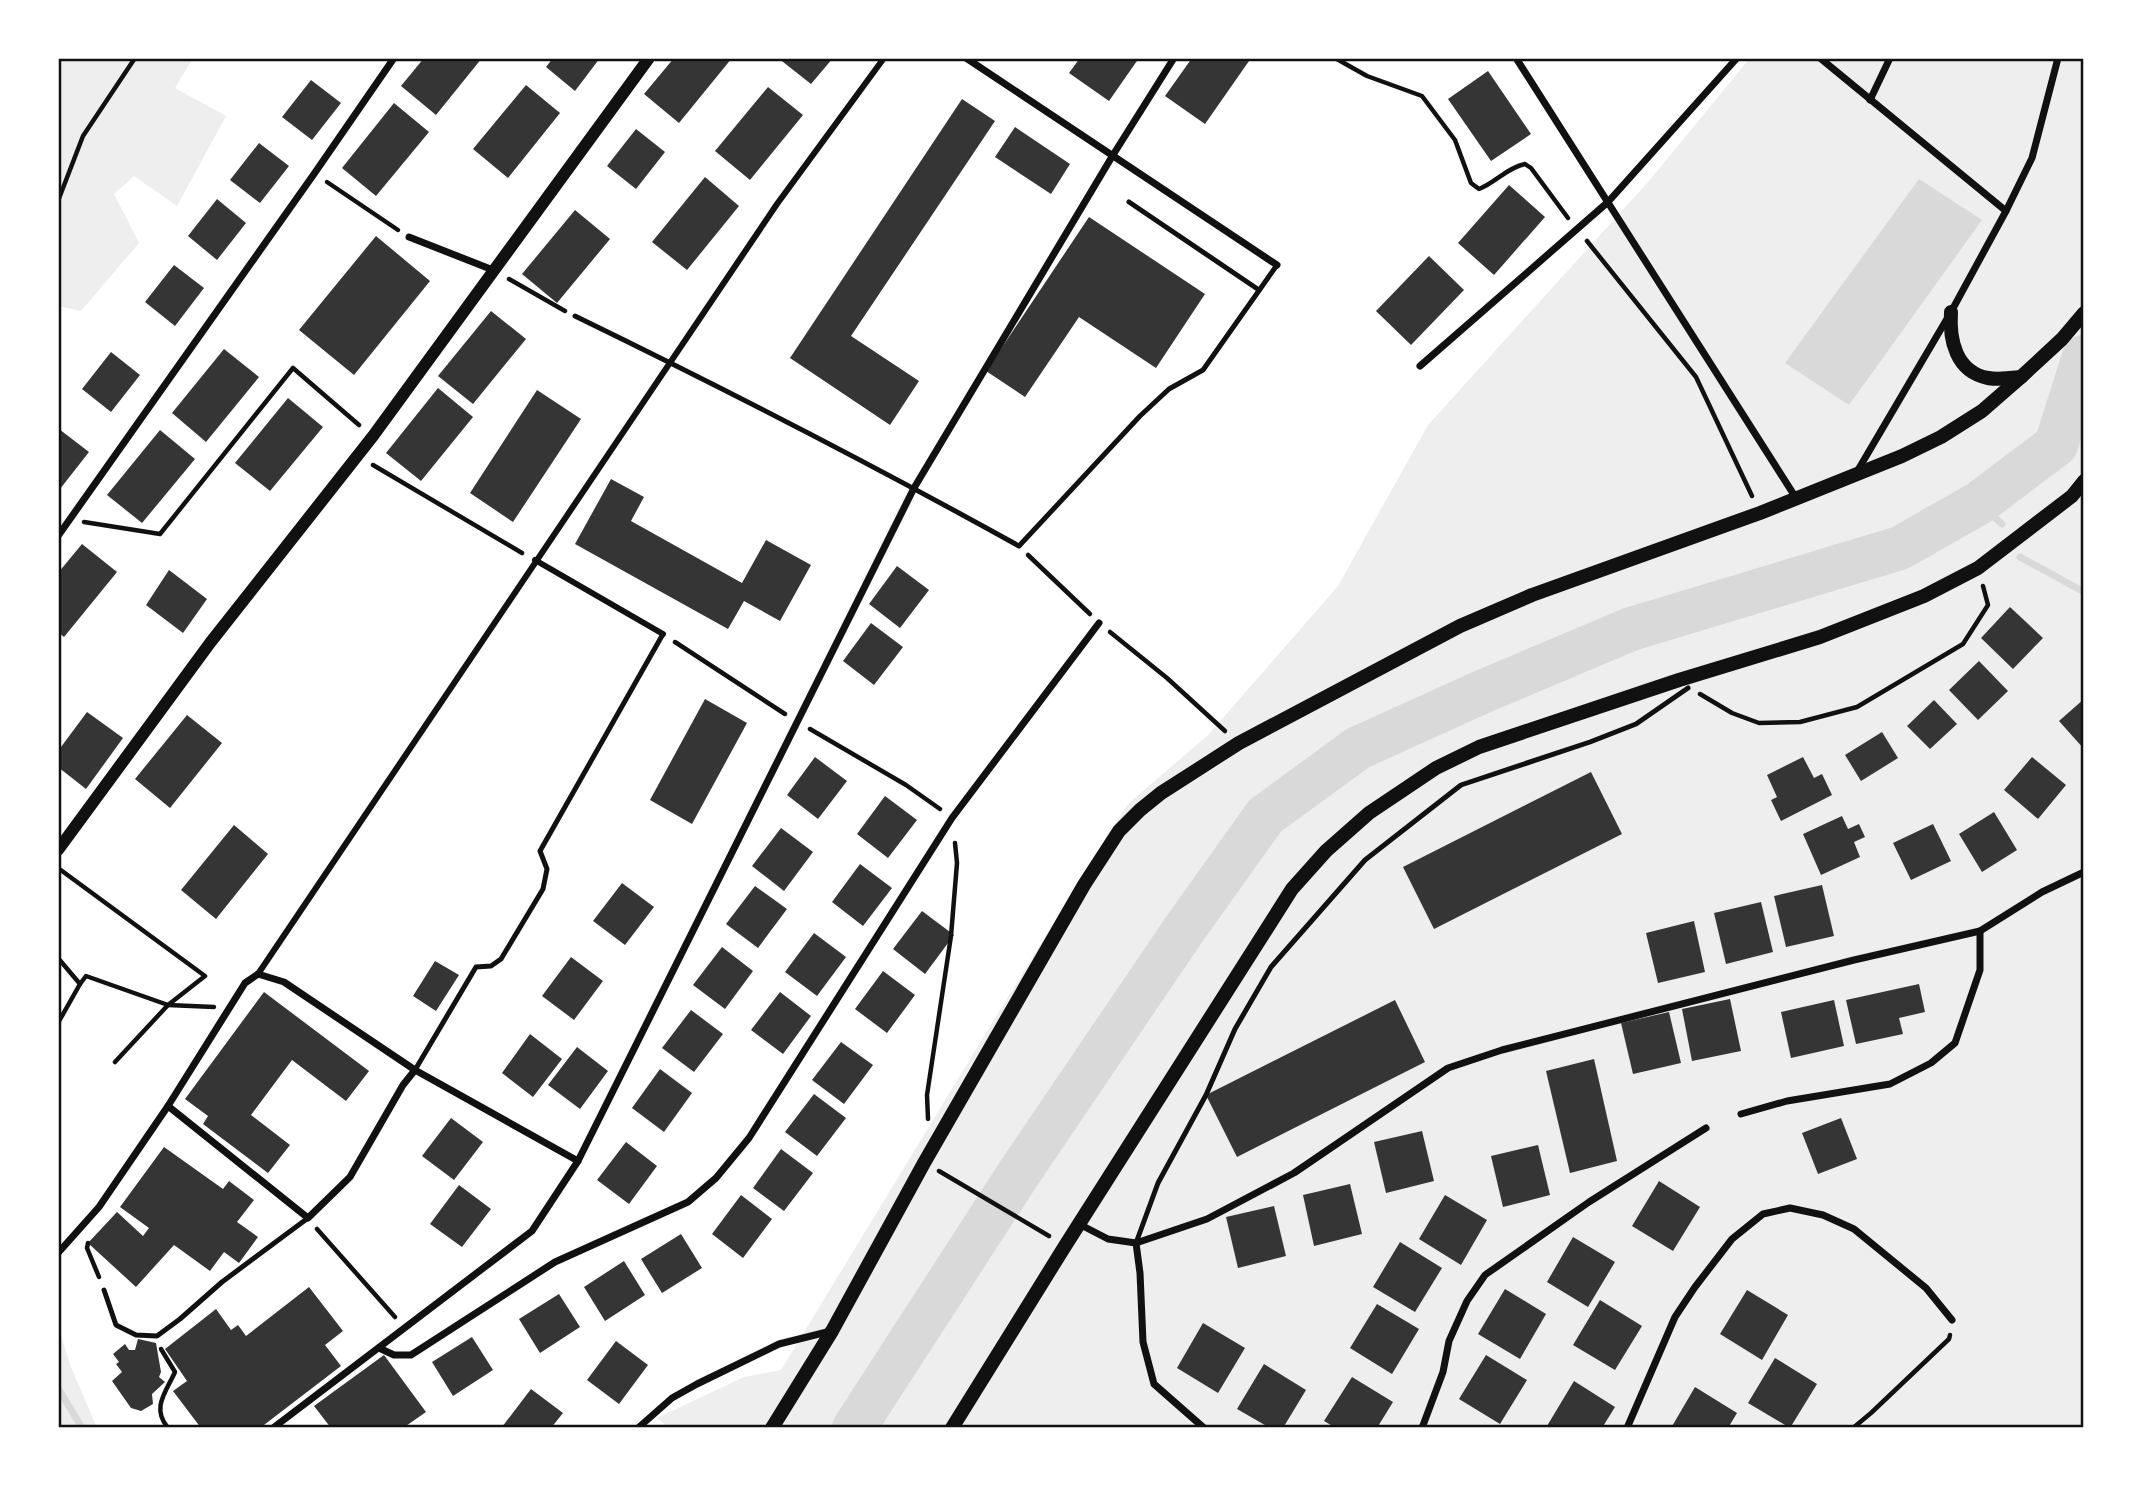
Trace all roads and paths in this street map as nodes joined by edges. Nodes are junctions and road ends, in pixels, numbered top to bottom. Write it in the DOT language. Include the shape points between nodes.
graph roads {
  1 [pos="135,58"];
  2 [pos="394,58"];
  3 [pos="649,58"];
  4 [pos="884,58"];
  5 [pos="966,58"];
  6 [pos="1174,58"];
  7 [pos="1516,58"];
  8 [pos="1737,58"];
  9 [pos="1820,58"];
  10 [pos="1890,58"];
  11 [pos="2058,58"];
  12 [pos="1870,100"];
  13 [pos="1112,155"];
  14 [pos="314,174"];
  15 [pos="58,201"];
  16 [pos="1129,202"];
  17 [pos="1608,202"];
  18 [pos="2006,211"];
  19 [pos="409,237"];
  20 [pos="1277,265"];
  21 [pos="492,270"];
  22 [pos="1259,290"];
  23 [pos="1951,312"];
  24 [pos="2084,313"];
  25 [pos="575,316"];
  26 [pos="671,363"];
  27 [pos="1420,366"];
  28 [pos="2021,377"];
  29 [pos="373,436"];
  30 [pos="358,455"];
  31 [pos="1856,474"];
  32 [pos="2084,481"];
  33 [pos="914,488"];
  34 [pos="1797,498"];
  35 [pos="69,520"];
  36 [pos="58,536"];
  37 [pos="1019,546"];
  38 [pos="535,561"];
  39 [pos="1978,568"];
  40 [pos="1099,623"];
  41 [pos="663,634"];
  42 [pos="1688,688"];
  43 [pos="1239,743"];
  44 [pos="952,818"];
  45 [pos="58,850"];
  46 [pos="58,868"];
  47 [pos="2084,872"];
  48 [pos="1980,931"];
  49 [pos="58,958"];
  50 [pos="258,974"];
  51 [pos="80,984"];
  52 [pos="168,1005"];
  53 [pos="229,1008"];
  54 [pos="58,1023"];
  55 [pos="115,1062"];
  56 [pos="415,1070"];
  57 [pos="168,1106"];
  58 [pos="1741,1114"];
  59 [pos="929,1126"];
  60 [pos="1706,1128"];
  61 [pos="578,1161"];
  62 [pos="955,1179"];
  63 [pos="99,1206"];
  64 [pos="307,1218"];
  65 [pos="1079,1224"];
  66 [pos="1039,1230"];
  67 [pos="1136,1243"];
  68 [pos="58,1253"];
  69 [pos="104,1290"];
  70 [pos="1952,1320"];
  71 [pos="405,1329"];
  72 [pos="832,1331"];
  73 [pos="157,1336"];
  74 [pos="379,1348"];
  75 [pos="168,1428"];
  76 [pos="273,1428"];
  77 [pos="638,1428"];
  78 [pos="772,1428"];
  79 [pos="952,1428"];
  80 [pos="1204,1428"];
  81 [pos="1422,1428"];
  82 [pos="1627,1428"];
  83 [pos="1853,1428"];
  1 -- 15 [label="path" via="83,136"];
  2 -- 14 [label="street"];
  3 -- 21 [label="street"];
  4 -- 26 [label="street" via="777,204"];
  5 -- 13 [label="street"];
  6 -- 13 [label="street"];
  7 -- 17 [label="street"];
  8 -- 17 [label="street"];
  9 -- 12 [label="street"];
  10 -- 12 [label="street"];
  11 -- 18 [label="street" via="2032,158"];
  12 -- 18 [label="street"];
  13 -- 20 [label="street"];
  13 -- 33 [label="street"];
  14 -- 19 [label="path"];
  14 -- 35 [label="street"];
  16 -- 22 [label="lane"];
  17 -- 27 [label="street"];
  17 -- 34 [label="street"];
  18 -- 23 [label="street"];
  19 -- 21 [label="street"];
  20 -- 22 [label="lane"];
  21 -- 25 [label="path"];
  21 -- 29 [label="street"];
  22 -- 37 [label="lane" via="1203,370 1169,389"];
  23 -- 28 [label="main road" via="1950,331 1964,365 1986,378"];
  23 -- 31 [label="street"];
  24 -- 28 [label="main road"];
  25 -- 26 [label="lane"];
  26 -- 33 [label="lane"];
  26 -- 38 [label="street"];
  28 -- 31 [label="main road" via="1982,411 1941,437"];
  29 -- 30 [label="street"];
  29 -- 35 [label="path" via="293,369 160,534"];
  30 -- 38 [label="path"];
  30 -- 45 [label="street" via="210,643"];
  31 -- 34 [label="main road"];
  32 -- 39 [label="main road" via="2072,496"];
  33 -- 37 [label="lane"];
  33 -- 61 [label="street"];
  34 -- 43 [label="main road" via="1498,609"];
  35 -- 36 [label="street"];
  37 -- 40 [label="path"];
  38 -- 41 [label="street"];
  38 -- 50 [label="street"];
  39 -- 42 [label="path" via="1989,605 1963,644 1857,707 1800,722 1759,723"];
  39 -- 65 [label="main road" via="1924,596 1820,637 1479,747 1436,768 1369,813 1292,889"];
  40 -- 43 [label="path"];
  40 -- 44 [label="street"];
  41 -- 56 [label="lane" via="540,851 547,869 543,889 501,959 491,966 476,967"];
  42 -- 67 [label="lane" via="1636,724 1461,785 1365,860 1271,967 1158,1183"];
  43 -- 72 [label="main road" via="1161,793 1119,831 924,1163"];
  44 -- 59 [label="path" via="957,863 927,1095"];
  44 -- 74 [label="street" via="749,1138 716,1178 688,1202 555,1262 411,1355 394,1355"];
  46 -- 52 [label="path" via="205,976"];
  47 -- 48 [label="street"];
  48 -- 58 [label="street" via="1980,970 1955,1043 1931,1063 1890,1084 1787,1101"];
  48 -- 67 [label="street" via="1502,1050 1448,1068 1294,1173 1207,1219"];
  49 -- 51 [label="path"];
  50 -- 53 [label="street" via="245,983"];
  50 -- 56 [label="street" via="284,982"];
  51 -- 52 [label="path" via="86,976"];
  51 -- 54 [label="path"];
  52 -- 53 [label="path"];
  52 -- 55 [label="path"];
  53 -- 57 [label="street"];
  56 -- 61 [label="street"];
  56 -- 64 [label="street" via="350,1177"];
  57 -- 63 [label="street"];
  57 -- 64 [label="street"];
  60 -- 81 [label="street" via="1485,1275 1467,1301 1450,1340"];
  61 -- 71 [label="street" via="532,1231"];
  62 -- 66 [label="path"];
  63 -- 68 [label="street"];
  63 -- 69 [label="path" via="89,1223 87,1248"];
  64 -- 71 [label="path"];
  64 -- 73 [label="lane"];
  65 -- 67 [label="street" via="1108,1239"];
  65 -- 79 [label="main road"];
  67 -- 80 [label="street" via="1143,1342 1154,1384"];
  69 -- 73 [label="lane" via="116,1325 136,1335"];
  70 -- 82 [label="street" via="1926,1288 1854,1229 1823,1215 1790,1208 1763,1214 1732,1239 1675,1317"];
  70 -- 83 [label="path" via="1949,1339"];
  71 -- 74 [label="street"];
  72 -- 77 [label="street" via="779,1344 697,1384 671,1398"];
  72 -- 78 [label="main road"];
  73 -- 75 [label="path" via="175,1372 159,1403"];
  74 -- 76 [label="street"];
}
